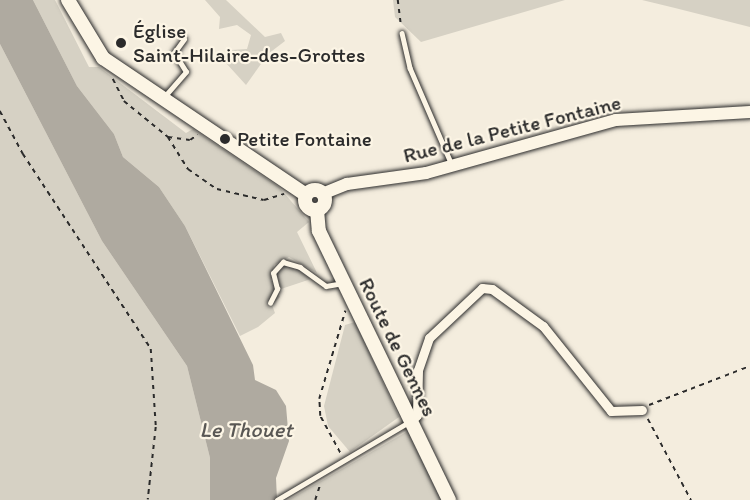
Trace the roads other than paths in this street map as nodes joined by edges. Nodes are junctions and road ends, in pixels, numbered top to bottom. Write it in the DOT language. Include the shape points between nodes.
graph roads {
  1 [pos="68,0"];
  2 [pos="402,33"];
  3 [pos="184,39"];
  4 [pos="162,99"];
  5 [pos="750,112"];
  6 [pos="452,165"];
  7 [pos="322,194"];
  8 [pos="306,195"];
  9 [pos="317,210"];
  10 [pos="343,283"];
  11 [pos="270,303"];
  12 [pos="642,410"];
  13 [pos="411,421"];
  14 [pos="277,500"];
  15 [pos="448,500"];
  1 -- 4 [label="main road" via="93,48"];
  2 -- 6 [label="lane" via="410,68"];
  3 -- 4 [label="lane" via="174,53 186,72"];
  4 -- 8 [label="main road"];
  5 -- 6 [label="street, Rue de la Petite Fontaine" via="616,120"];
  6 -- 7 [label="street, Rue de la Petite Fontaine"];
  7 -- 8 [label="main road"];
  7 -- 9 [label="main road, Route de Gennes" via="324,204"];
  8 -- 9 [label="main road, Route de Gennes" via="306,204"];
  9 -- 10 [label="main road, Route de Gennes" via="319,231"];
  10 -- 11 [label="lane" via="326,286 300,267 283,262 273,273 277,290"];
  10 -- 13 [label="main road, Route de Gennes"];
  12 -- 13 [label="street" via="611,411 543,326 492,289 482,288 429,338 418,369 417,414"];
  13 -- 14 [label="lane"];
  13 -- 15 [label="main road, Route de Gennes"];
}
